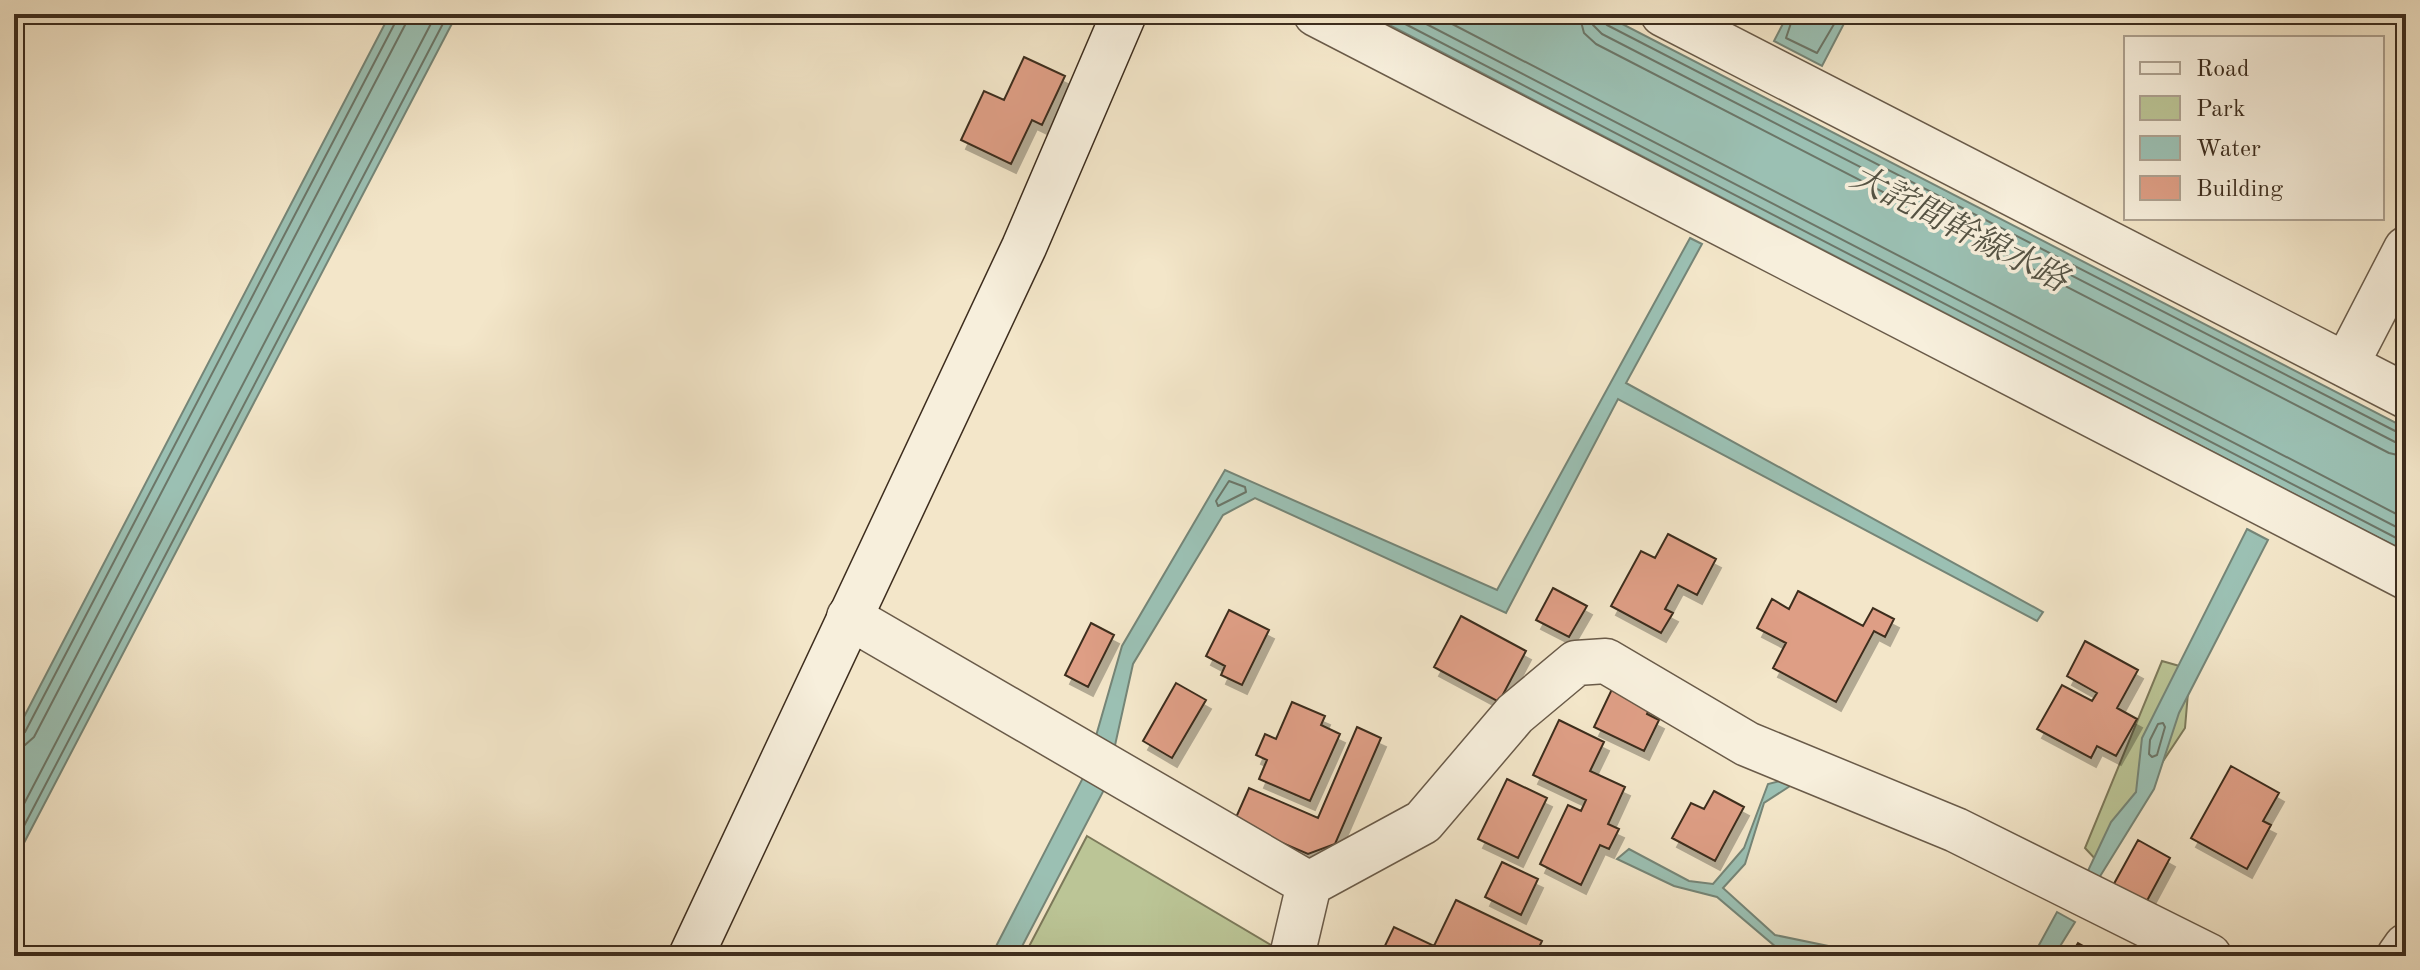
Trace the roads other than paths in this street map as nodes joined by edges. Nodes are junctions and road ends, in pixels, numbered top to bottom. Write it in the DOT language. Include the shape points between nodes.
graph roads {
  1 [pos="1124,14"];
  2 [pos="1316,14"];
  3 [pos="1663,14"];
  4 [pos="2406,249"];
  5 [pos="2346,365"];
  6 [pos="2406,396"];
  7 [pos="2406,577"];
  8 [pos="849,617"];
  9 [pos="1309,884"];
  10 [pos="2406,946"];
  11 [pos="691,956"];
  12 [pos="1292,956"];
  13 [pos="2209,956"];
  14 [pos="2399,956"];
  1 -- 8 [label="street" via="1024,247"];
  2 -- 7 [label="street"];
  3 -- 5 [label="street"];
  4 -- 5 [label="street"];
  5 -- 6 [label="street"];
  8 -- 9 [label="street"];
  8 -- 11 [label="street"];
  9 -- 12 [label="street"];
  9 -- 13 [label="street" via="1423,822 1515,714 1576,663 1606,661 1747,744 1956,830"];
  10 -- 14 [label="street"];
}
